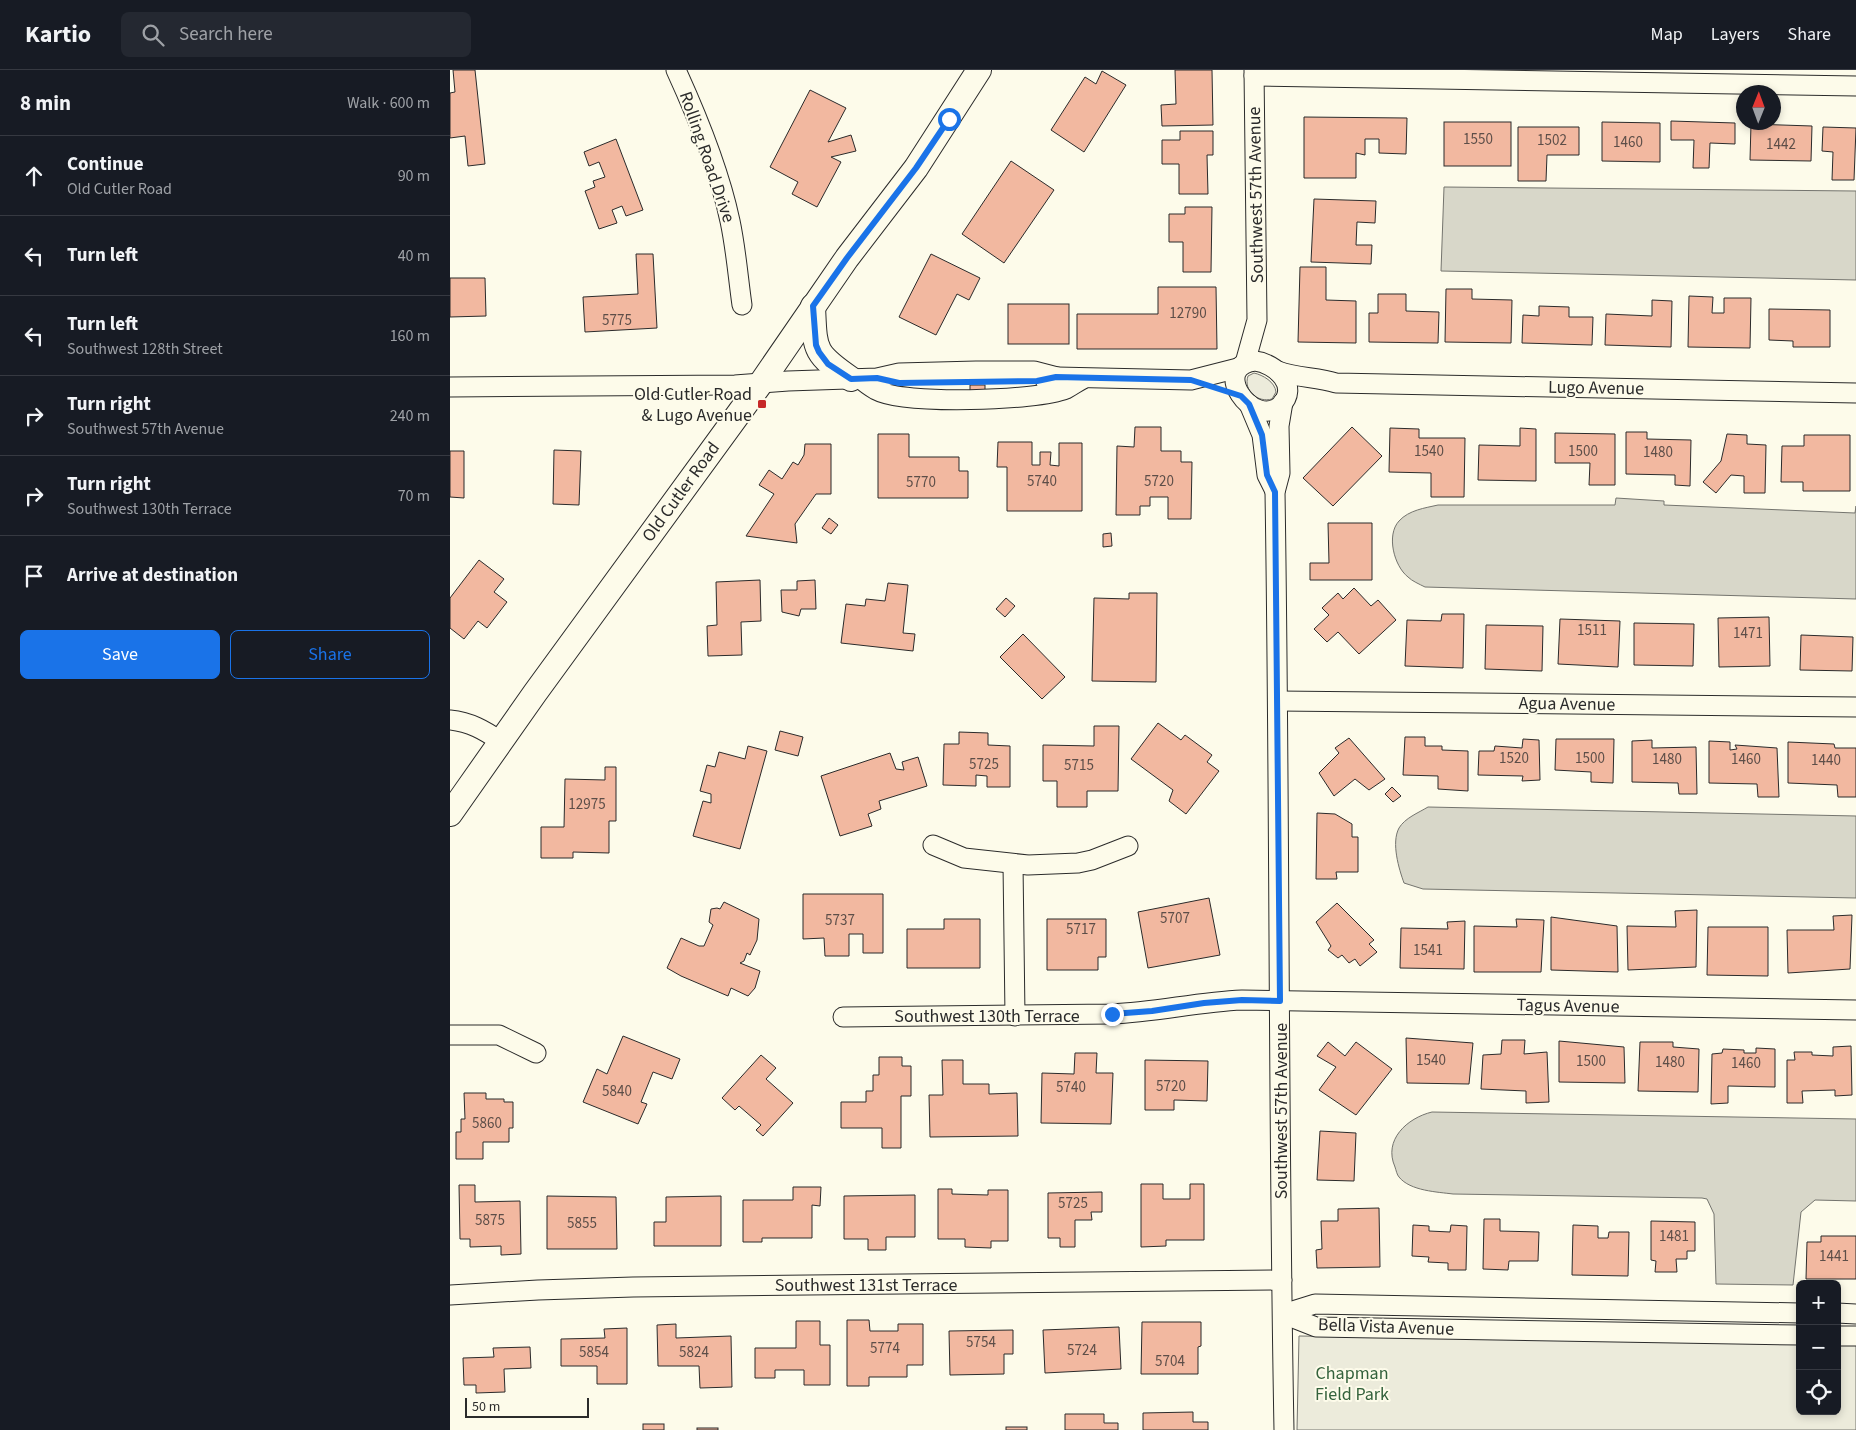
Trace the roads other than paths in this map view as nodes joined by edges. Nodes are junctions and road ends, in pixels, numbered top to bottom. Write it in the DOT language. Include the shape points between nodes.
graph roads {
  1 [pos="676,70"];
  2 [pos="979,70"];
  3 [pos="1254,73"];
  4 [pos="1856,86"];
  5 [pos="742,305"];
  6 [pos="813,306"];
  7 [pos="1257,320"];
  8 [pos="1242,366"];
  9 [pos="1274,369"];
  10 [pos="1084,378"];
  11 [pos="863,379"];
  12 [pos="1191,380"];
  13 [pos="761,383"];
  14 [pos="1336,383"];
  15 [pos="450,387"];
  16 [pos="1856,393"];
  17 [pos="1245,400"];
  18 [pos="1285,400"];
  19 [pos="1275,492"];
  20 [pos="1278,701"];
  21 [pos="1856,707"];
  22 [pos="450,720"];
  23 [pos="500,741"];
  24 [pos="450,814"];
  25 [pos="933,845"];
  26 [pos="1128,846"];
  27 [pos="1013,864"];
  28 [pos="1280,1001"];
  29 [pos="1856,1010"];
  30 [pos="1015,1016"];
  31 [pos="843,1017"];
  32 [pos="450,1035"];
  33 [pos="536,1053"];
  34 [pos="1282,1280"];
  35 [pos="450,1295"];
  36 [pos="1796,1313"];
  37 [pos="1841,1313"];
  38 [pos="1283,1314"];
  39 [pos="1856,1314"];
  40 [pos="1796,1335"];
  41 [pos="1841,1336"];
  42 [pos="1856,1336"];
  43 [pos="1284,1430"];
  1 -- 5 [label="street, Rolling Road Drive" via="707,145 722,192 734,243"];
  2 -- 6 [label="main road, Old Cutler Road" via="916,168"];
  3 -- 4 [label="street"];
  3 -- 7 [label="street, Southwest 57th Avenue"];
  6 -- 11 [label="main road" via="819,352 828,364"];
  6 -- 13 [label="main road, Old Cutler Road"];
  7 -- 8 [label="street, Southwest 57th Avenue"];
  7 -- 9 [label="street, Southwest 57th Avenue"];
  8 -- 9 [label="street" via="1255,361"];
  8 -- 12 [label="street"];
  8 -- 17 [label="street" via="1235,381"];
  9 -- 14 [label="street" via="1292,376"];
  9 -- 18 [label="street" via="1286,380"];
  10 -- 11 [label="street" via="1056,377 1034,371 976,371 900,373"];
  10 -- 11 [label="street" via="1067,388 1024,397 927,399 902,398 876,391"];
  10 -- 12 [label="street"];
  11 -- 13 [label="street"];
  12 -- 17 [label="street"];
  13 -- 15 [label="street"];
  13 -- 23 [label="main road, Old Cutler Road"];
  14 -- 16 [label="street, Lugo Avenue"];
  14 -- 18 [label="street"];
  17 -- 18 [label="street" via="1256,409 1268,410 1280,406"];
  17 -- 19 [label="street, Southwest 57th Avenue" via="1262,435 1267,475"];
  18 -- 19 [label="street, Southwest 57th Avenue" via="1280,426 1280,473"];
  19 -- 20 [label="street, Southwest 57th Avenue"];
  20 -- 21 [label="street, Agua Avenue"];
  20 -- 28 [label="street, Southwest 57th Avenue"];
  22 -- 23 [label="street" via="473,725"];
  23 -- 24 [label="main road, Old Cutler Road"];
  25 -- 27 [label="street" via="964,858"];
  26 -- 27 [label="street" via="1078,863"];
  27 -- 30 [label="street"];
  28 -- 29 [label="street, Tagus Avenue"];
  28 -- 30 [label="street, Southwest 130th Terrace" via="1204,1003 1132,1013"];
  28 -- 34 [label="street, Southwest 57th Avenue"];
  30 -- 31 [label="street, Southwest 130th Terrace"];
  32 -- 33 [label="street" via="498,1035"];
  34 -- 35 [label="street, Southwest 131st Terrace" via="633,1287"];
  34 -- 38 [label="street, Southwest 57th Avenue"];
  36 -- 38 [label="street, Bella Vista Avenue" via="1315,1304"];
  37 -- 39 [label="street"];
  38 -- 40 [label="street, Bella Vista Avenue" via="1316,1327"];
  38 -- 43 [label="street, Southwest 57th Avenue"];
  41 -- 42 [label="street"];
}
